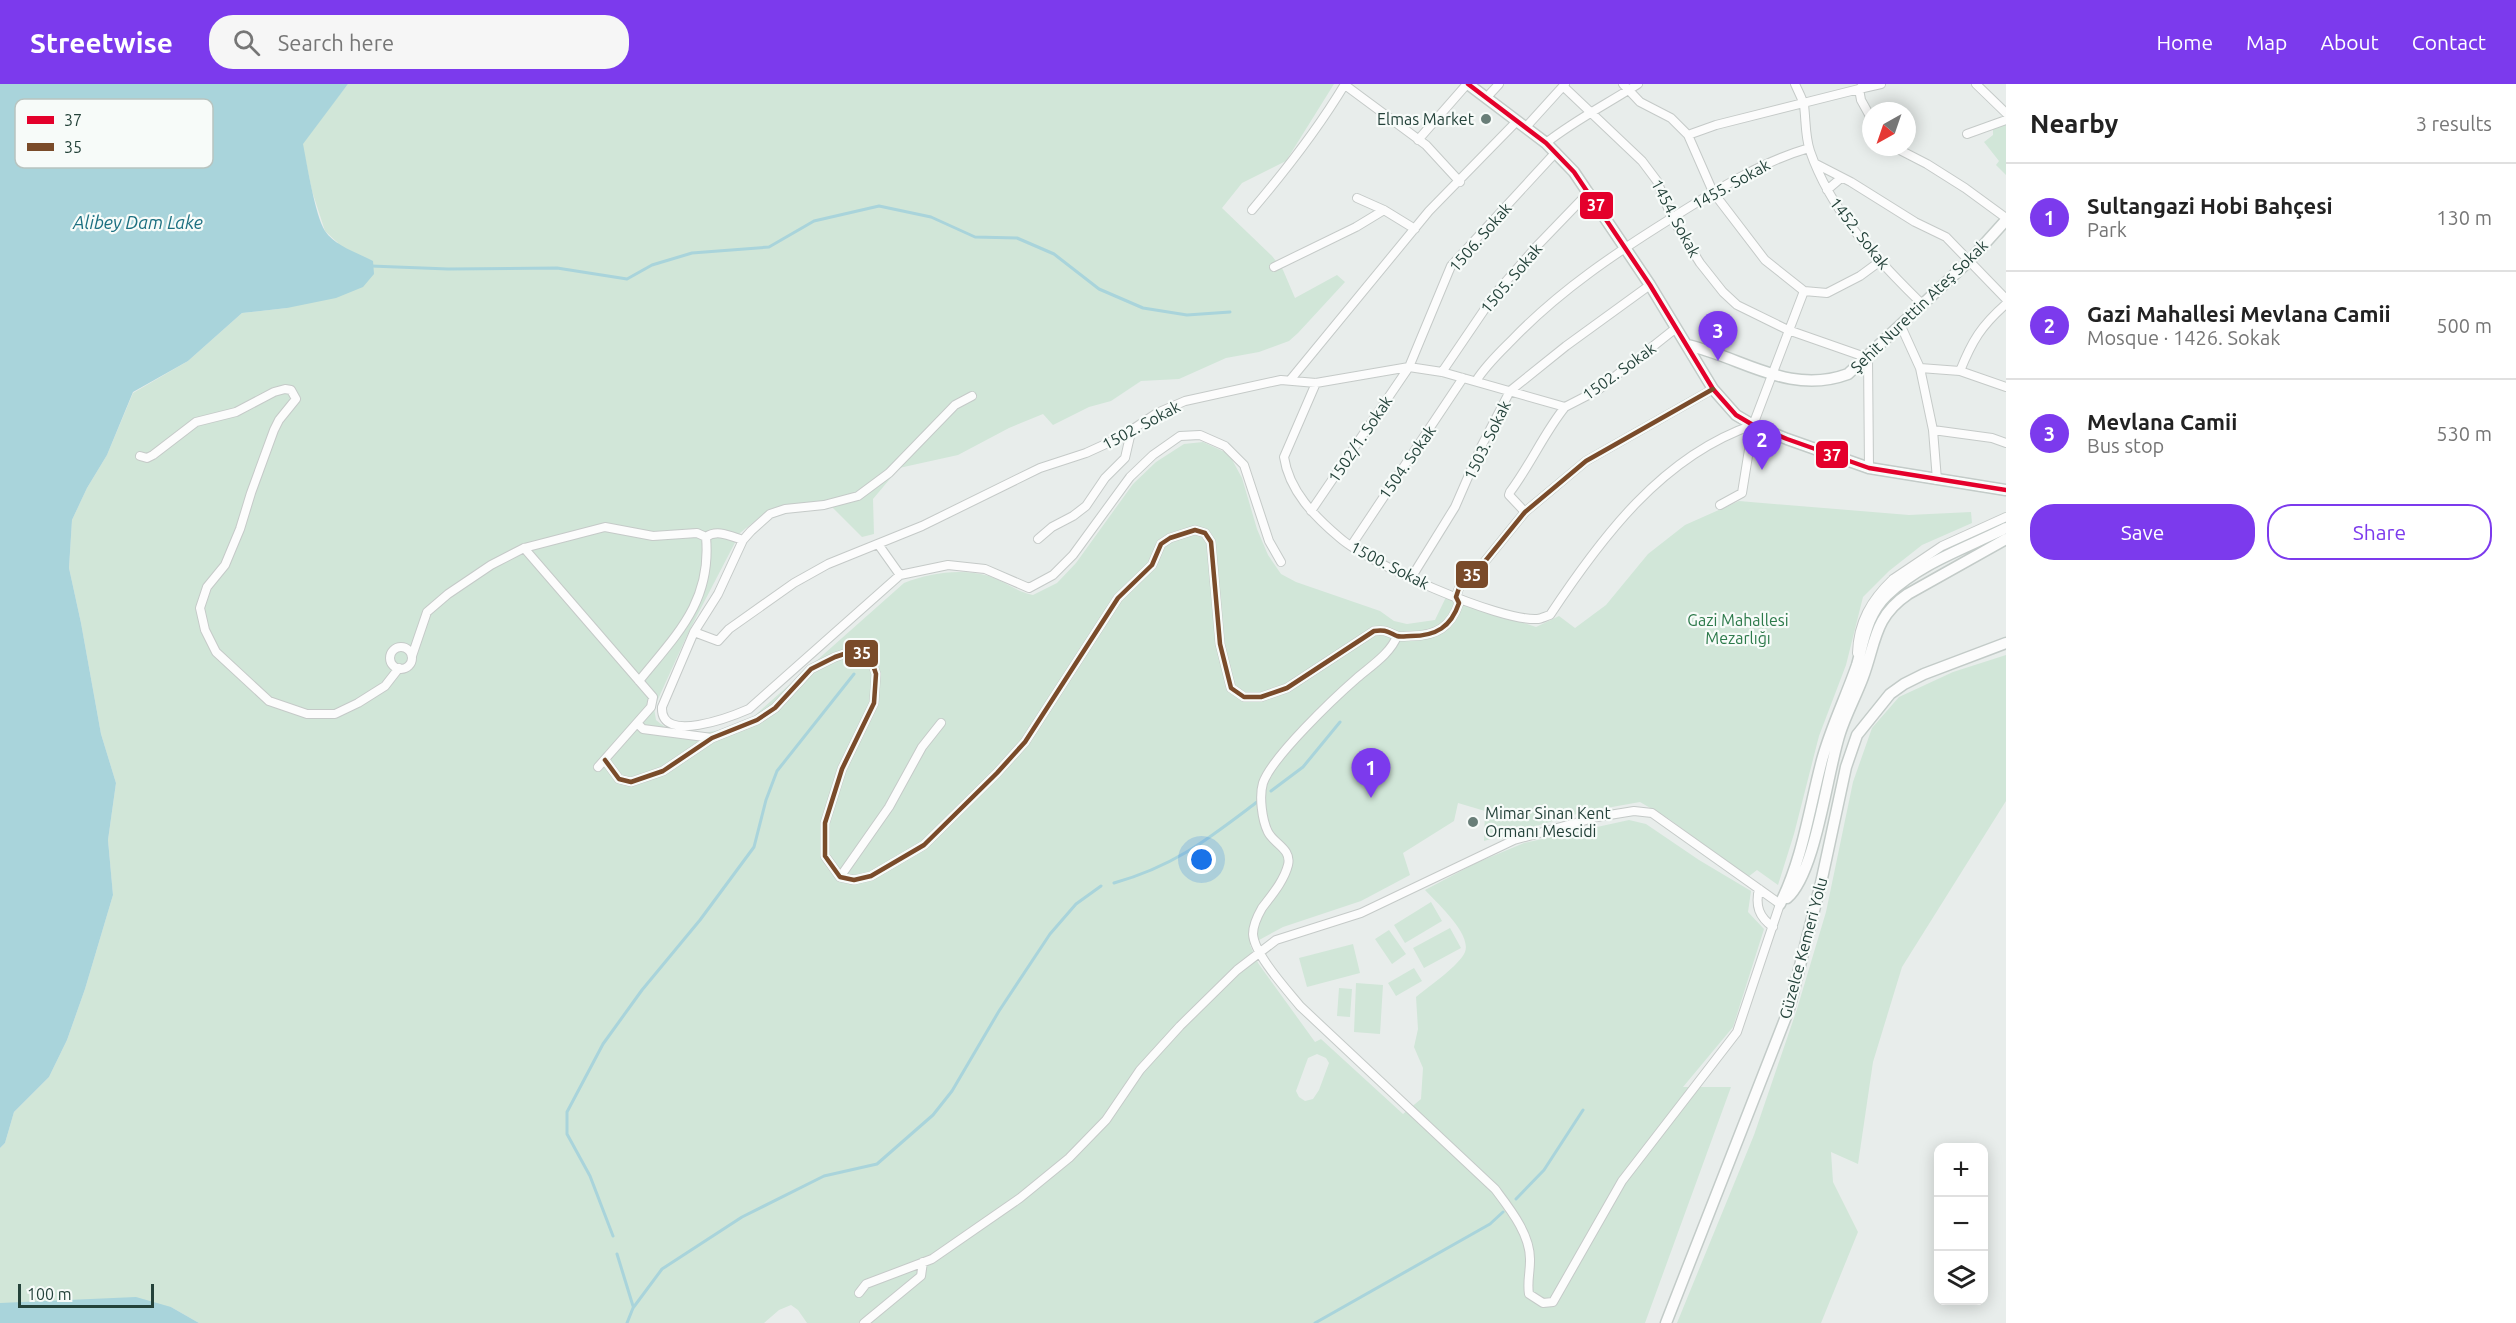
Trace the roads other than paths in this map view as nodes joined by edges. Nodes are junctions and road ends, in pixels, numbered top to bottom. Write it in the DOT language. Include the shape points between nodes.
graph roads {
  1 [pos="1345,84"];
  2 [pos="1467,84"];
  3 [pos="1499,84"];
  4 [pos="1638,84"];
  5 [pos="1794,84"];
  6 [pos="1881,84"];
  7 [pos="1976,84"];
  8 [pos="1564,85"];
  9 [pos="1626,87"];
  10 [pos="1862,87"];
  11 [pos="1487,97"];
  12 [pos="1862,102"];
  13 [pos="1804,104"];
  14 [pos="1593,112"];
  15 [pos="2006,113"];
  16 [pos="2006,120"];
  17 [pos="1522,124"];
  18 [pos="1967,134"];
  19 [pos="1688,135"];
  20 [pos="1418,140"];
  21 [pos="1546,143"];
  22 [pos="1809,148"];
  23 [pos="1557,152"];
  24 [pos="1910,156"];
  25 [pos="1815,163"];
  26 [pos="1841,178"];
  27 [pos="1460,182"];
  28 [pos="1827,190"];
  29 [pos="1589,192"];
  30 [pos="1713,192"];
  31 [pos="1357,198"];
  32 [pos="1252,210"];
  33 [pos="1384,210"];
  34 [pos="1672,218"];
  35 [pos="2006,219"];
  36 [pos="1415,229"];
  37 [pos="1626,247"];
  38 [pos="1970,260"];
  39 [pos="1879,262"];
  40 [pos="1274,267"];
  41 [pos="1650,285"];
  42 [pos="1804,291"];
  43 [pos="2006,299"];
  44 [pos="1922,304"];
  45 [pos="2006,304"];
  46 [pos="1900,324"];
  47 [pos="1676,328"];
  48 [pos="1788,330"];
  49 [pos="1687,345"];
  50 [pos="1868,358"];
  51 [pos="1409,367"];
  52 [pos="1920,368"];
  53 [pos="1960,371"];
  54 [pos="1442,372"];
  55 [pos="1771,376"];
  56 [pos="1463,378"];
  57 [pos="1291,380"];
  58 [pos="1476,381"];
  59 [pos="1316,382"];
  60 [pos="2006,387"];
  61 [pos="1713,389"];
  62 [pos="1510,391"];
  63 [pos="972,396"];
  64 [pos="1565,406"];
  65 [pos="1753,425"];
  66 [pos="1933,430"];
  67 [pos="1131,432"];
  68 [pos="2006,443"];
  69 [pos="140,456"];
  70 [pos="1125,458"];
  71 [pos="1869,468"];
  72 [pos="1130,477"];
  73 [pos="1937,480"];
  74 [pos="2006,489"];
  75 [pos="1720,505"];
  76 [pos="1311,511"];
  77 [pos="1525,512"];
  78 [pos="2006,517"];
  79 [pos="2006,528"];
  80 [pos="706,537"];
  81 [pos="1038,539"];
  82 [pos="2006,539"];
  83 [pos="742,540"];
  84 [pos="878,544"];
  85 [pos="1351,546"];
  86 [pos="524,548"];
  87 [pos="1281,562"];
  88 [pos="900,575"];
  89 [pos="1412,578"];
  90 [pos="1898,580"];
  91 [pos="1916,589"];
  92 [pos="1456,597"];
  93 [pos="694,632"];
  94 [pos="1397,636"];
  95 [pos="2006,643"];
  96 [pos="412,656"];
  97 [pos="399,668"];
  98 [pos="639,681"];
  99 [pos="637,723"];
  100 [pos="941,723"];
  101 [pos="712,738"];
  102 [pos="605,760"];
  103 [pos="598,767"];
  104 [pos="840,877"];
  105 [pos="1759,889"];
  106 [pos="1780,904"];
  107 [pos="1773,927"];
  108 [pos="1260,951"];
  109 [pos="923,1262"];
  110 [pos="860,1293"];
  111 [pos="864,1323"];
  112 [pos="1666,1323"];
  1 -- 20 [label="street"];
  1 -- 32 [label="street" via="1291,165"];
  2 -- 11 [label="main road"];
  2 -- 20 [label="street"];
  3 -- 11 [label="street"];
  4 -- 9 [label="street"];
  5 -- 13 [label="street, 1452. Sokak"];
  6 -- 10 [label="street"];
  7 -- 15 [label="street"];
  8 -- 14 [label="street, 1454. Sokak"];
  8 -- 17 [label="street"];
  9 -- 14 [label="street"];
  9 -- 19 [label="street" via="1640,102 1671,118"];
  10 -- 12 [label="street"];
  10 -- 13 [label="street"];
  11 -- 17 [label="main road"];
  13 -- 19 [label="street"];
  13 -- 22 [label="street, 1452. Sokak"];
  14 -- 21 [label="street"];
  14 -- 34 [label="street, 1454. Sokak" via="1657,181"];
  16 -- 18 [label="street"];
  17 -- 21 [label="main road"];
  17 -- 27 [label="street"];
  19 -- 30 [label="street"];
  20 -- 27 [label="street"];
  21 -- 23 [label="main road"];
  22 -- 25 [label="street, 1452. Sokak"];
  22 -- 30 [label="street, 1455. Sokak" via="1781,156"];
  23 -- 29 [label="main road"];
  23 -- 51 [label="street, 1506. Sokak" via="1451,266"];
  24 -- 35 [label="street"];
  25 -- 26 [label="street"];
  25 -- 28 [label="street, 1452. Sokak"];
  26 -- 28 [label="street"];
  26 -- 38 [label="street" via="1946,237"];
  27 -- 36 [label="street"];
  28 -- 39 [label="street, 1452. Sokak"];
  29 -- 37 [label="main road"];
  29 -- 54 [label="street, 1505. Sokak" via="1495,294"];
  30 -- 34 [label="street, 1455. Sokak"];
  30 -- 42 [label="street" via="1765,260"];
  31 -- 33 [label="street"];
  33 -- 36 [label="street"];
  33 -- 40 [label="street"];
  34 -- 37 [label="street, 1455. Sokak"];
  34 -- 48 [label="street, 1454. Sokak" via="1724,292 1737,304"];
  35 -- 38 [label="main road, Şehit Nurettin Ateş Sokak"];
  36 -- 57 [label="street"];
  37 -- 41 [label="main road"];
  37 -- 58 [label="street, 1455. Sokak" via="1541,310"];
  38 -- 43 [label="street"];
  38 -- 44 [label="main road, Şehit Nurettin Ateş Sokak"];
  39 -- 42 [label="street" via="1827,293"];
  39 -- 44 [label="street, 1452. Sokak"];
  41 -- 47 [label="main road"];
  41 -- 62 [label="street, 1503. Sokak"];
  42 -- 48 [label="street"];
  44 -- 46 [label="main road, Şehit Nurettin Ateş Sokak"];
  45 -- 53 [label="street" via="1977,333"];
  46 -- 50 [label="main road, Şehit Nurettin Ateş Sokak"];
  46 -- 52 [label="street"];
  47 -- 49 [label="main road"];
  47 -- 64 [label="street, 1502. Sokak" via="1604,386"];
  48 -- 50 [label="street, 1454. Sokak"];
  48 -- 55 [label="street"];
  49 -- 55 [label="main road, Şehit Nurettin Ateş Sokak"];
  49 -- 61 [label="main road"];
  50 -- 55 [label="main road, Şehit Nurettin Ateş Sokak" via="1848,374 1829,381"];
  50 -- 71 [label="street"];
  51 -- 54 [label="street, 1502. Sokak"];
  51 -- 59 [label="street, 1502. Sokak"];
  51 -- 76 [label="street, 1502/1. Sokak"];
  52 -- 53 [label="street"];
  52 -- 66 [label="street"];
  53 -- 60 [label="street"];
  54 -- 56 [label="street, 1502. Sokak"];
  55 -- 65 [label="street"];
  56 -- 58 [label="street, 1502. Sokak"];
  56 -- 85 [label="street, 1504. Sokak"];
  57 -- 59 [label="street, 1502. Sokak"];
  57 -- 67 [label="street, 1502. Sokak" via="1244,386 1185,401 1157,413"];
  58 -- 62 [label="street, 1502. Sokak"];
  59 -- 76 [label="street, 1500. Sokak" via="1284,457 1293,487"];
  61 -- 65 [label="main road" via="1736,415"];
  61 -- 77 [label="street" via="1586,461"];
  62 -- 64 [label="street, 1502. Sokak"];
  62 -- 89 [label="street, 1503. Sokak" via="1455,507"];
  63 -- 83 [label="street" via="955,405 889,473 858,496 770,514"];
  64 -- 77 [label="street" via="1510,492"];
  65 -- 71 [label="main road"];
  65 -- 75 [label="street" via="1742,493"];
  65 -- 92 [label="street, 1500. Sokak" via="1731,432 1670,471 1614,526 1550,615 1538,619 1516,616"];
  66 -- 68 [label="street"];
  66 -- 73 [label="street"];
  67 -- 70 [label="street"];
  67 -- 84 [label="street, 1502. Sokak" via="1040,468"];
  69 -- 97 [label="street" via="153,455 196,422 236,412 274,392 291,390 296,399 274,430 225,565 207,587 200,608 205,630 216,651 269,701 307,714 335,714 358,703 385,686"];
  70 -- 72 [label="street"];
  70 -- 81 [label="street" via="1086,506"];
  71 -- 73 [label="main road"];
  72 -- 87 [label="street" via="1180,436 1200,435 1225,446 1244,465 1269,541"];
  72 -- 88 [label="street" via="1073,555 1053,575 1029,588 985,569 948,565"];
  73 -- 74 [label="main road"];
  76 -- 85 [label="street, 1500. Sokak"];
  77 -- 92 [label="street" via="1459,588"];
  78 -- 90 [label="street" via="1942,546"];
  79 -- 90 [label="main road"];
  80 -- 83 [label="street" via="719,533"];
  80 -- 86 [label="street" via="697,533 653,536 605,527"];
  80 -- 98 [label="street" via="704,586 687,621"];
  82 -- 91 [label="main road"];
  83 -- 93 [label="street" via="718,594"];
  84 -- 88 [label="street"];
  84 -- 93 [label="street, 1502. Sokak" via="794,583 717,641"];
  85 -- 89 [label="street, 1500. Sokak"];
  86 -- 96 [label="street" via="447,594 428,612"];
  86 -- 98 [label="street"];
  88 -- 93 [label="street" via="749,709 725,720 678,726 665,719 662,707"];
  89 -- 92 [label="street, 1500. Sokak"];
  90 -- 91 [label="main road"];
  90 -- 106 [label="main road" via="1871,615 1825,750 1797,866"];
  91 -- 106 [label="main road" via="1888,610 1878,629 1864,676 1839,735 1801,882"];
  92 -- 94 [label="street" via="1456,611 1439,631"];
  94 -- 104 [label="street" via="1389,630 1374,631 1287,688 1261,697 1244,697 1231,688 1220,644 1211,542 1206,533 1195,530 1170,538 1161,544 1147,571 1118,598 1025,742 997,773 924,845 871,876 854,880"];
  94 -- 108 [label="street" via="1389,650 1343,690 1267,774 1262,786 1264,821 1268,833 1287,852 1288,864 1258,914 1253,935"];
  95 -- 112 [label="main road, Güzelce Kemeri Yolu" via="1904,684 1890,694 1857,735 1789,1009"];
  96 -- 97 [label="street" via="409,666"];
  96 -- 97 [label="street" via="406,648 393,650 391,661"];
  98 -- 99 [label="street" via="654,703"];
  99 -- 101 [label="street" via="643,729"];
  99 -- 102 [label="street"];
  100 -- 104 [label="street"];
  101 -- 102 [label="street" via="663,771 631,782 619,779"];
  101 -- 104 [label="street" via="757,720 775,708 811,669 835,657 856,650 871,659 876,674 874,703 842,769 825,823 825,856"];
  102 -- 103 [label="street"];
  105 -- 106 [label="street"];
  105 -- 107 [label="street" via="1760,915"];
  105 -- 108 [label="street" via="1652,813 1634,811 1514,840 1361,913 1276,940"];
  106 -- 107 [label="street"];
  107 -- 108 [label="street" via="1737,1032 1622,1181 1553,1302 1543,1303 1529,1294 1527,1242 1494,1189 1300,1006"];
  108 -- 109 [label="street" via="1175,1032 1140,1070 1106,1120 1069,1158 1020,1198"];
  109 -- 110 [label="street" via="866,1284"];
  109 -- 111 [label="street" via="921,1276"];
}
